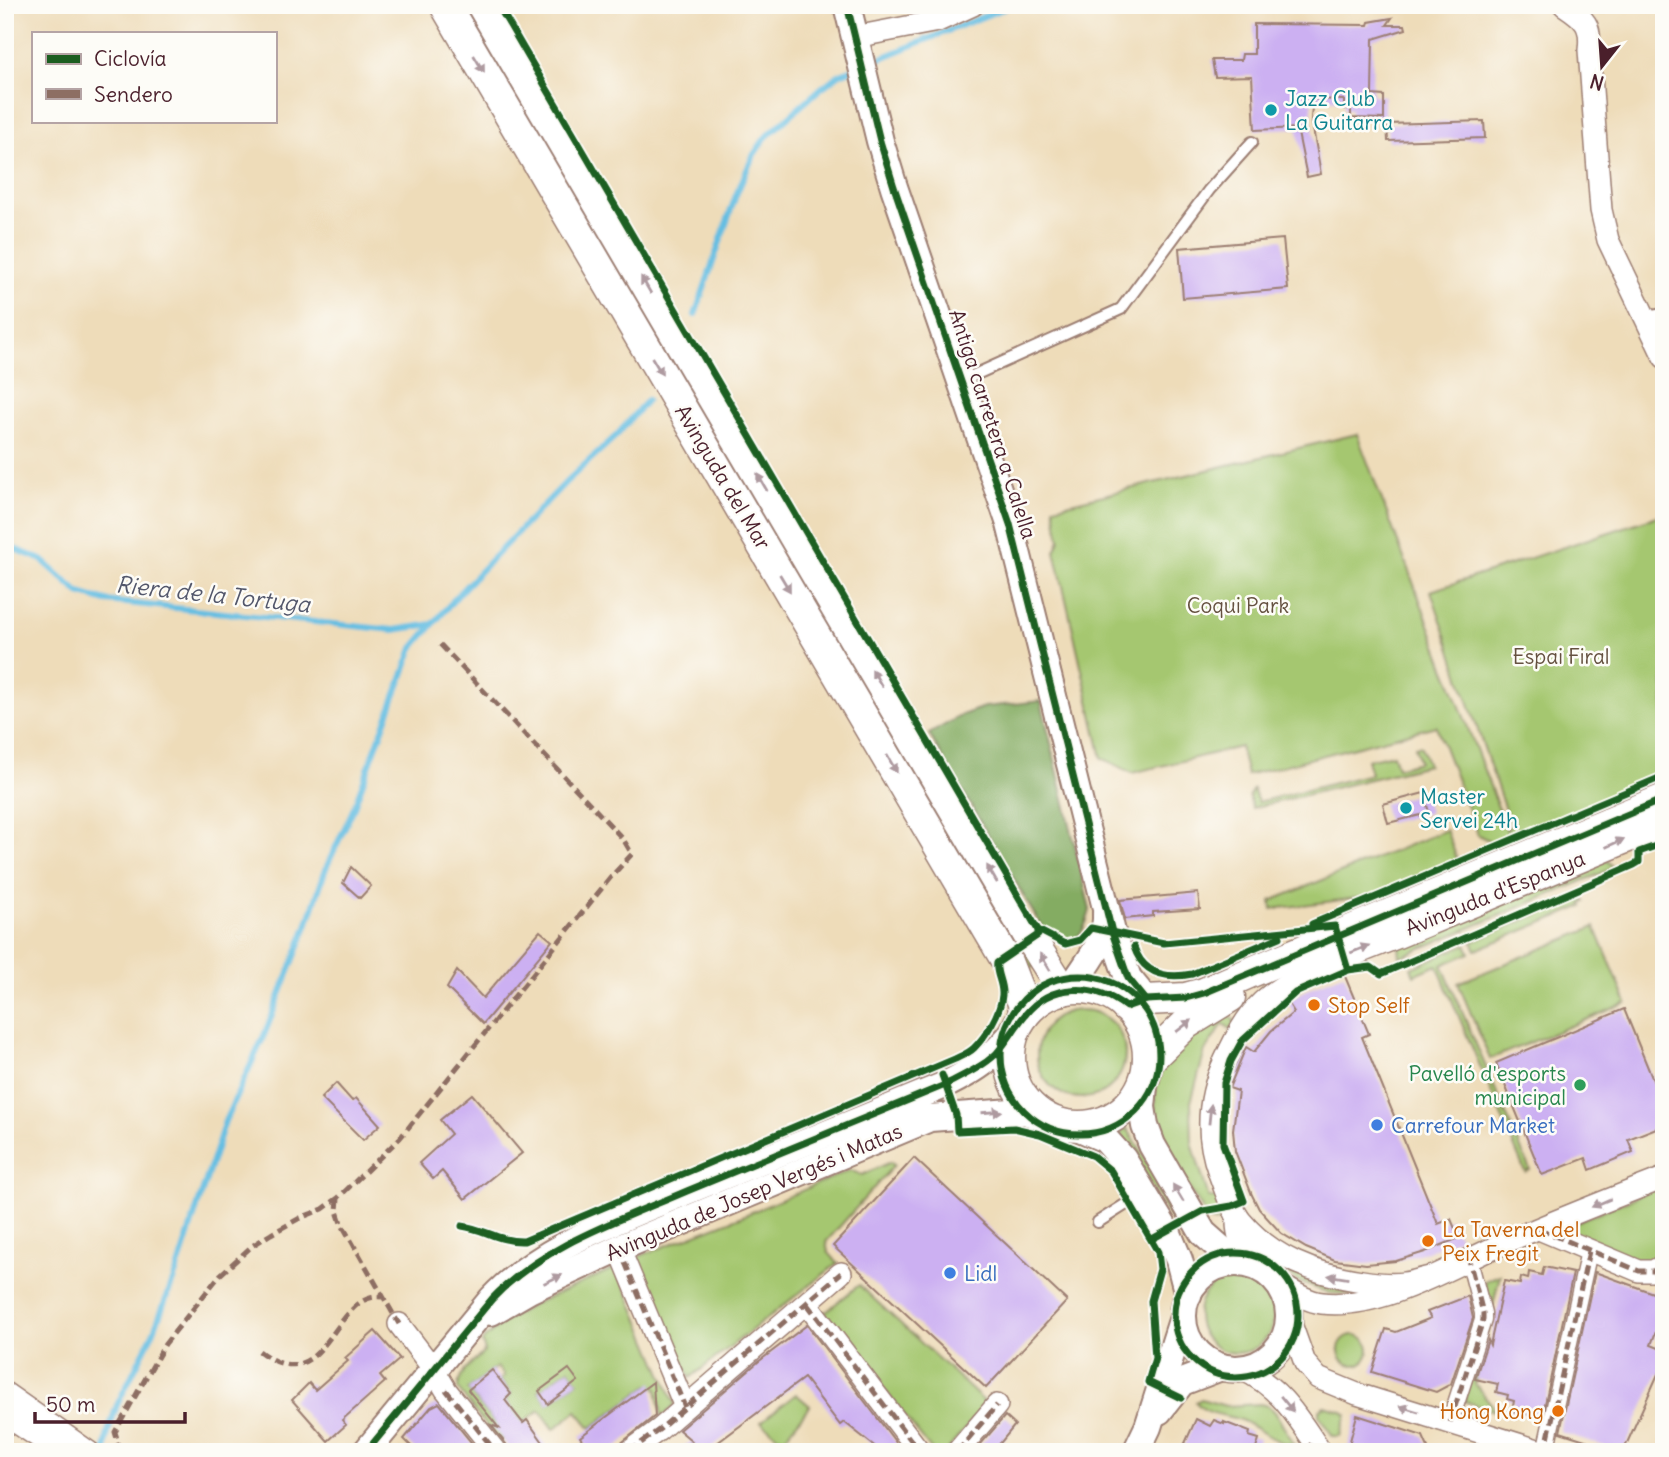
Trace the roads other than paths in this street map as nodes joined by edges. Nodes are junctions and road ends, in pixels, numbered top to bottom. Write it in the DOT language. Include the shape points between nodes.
graph roads {
  1 [pos="444,5"];
  2 [pos="482,5"];
  3 [pos="847,5"];
  4 [pos="973,5"];
  5 [pos="1564,5"];
  6 [pos="856,42"];
  7 [pos="1252,142"];
  8 [pos="1655,316"];
  9 [pos="1664,357"];
  10 [pos="961,381"];
  11 [pos="1664,799"];
  12 [pos="1664,822"];
  13 [pos="1105,911"];
  14 [pos="1325,962"];
  15 [pos="1067,990"];
  16 [pos="1131,997"];
  17 [pos="1021,1021"];
  18 [pos="1147,1069"];
  19 [pos="1062,1122"];
  20 [pos="1664,1178"];
  21 [pos="1145,1193"];
  22 [pos="1237,1215"];
  23 [pos="1098,1222"];
  24 [pos="1539,1229"];
  25 [pos="619,1248"];
  26 [pos="1589,1251"];
  27 [pos="1469,1260"];
  28 [pos="1246,1265"];
  29 [pos="1664,1265"];
  30 [pos="841,1273"];
  31 [pos="1430,1277"];
  32 [pos="1278,1283"];
  33 [pos="807,1304"];
  34 [pos="1186,1306"];
  35 [pos="1290,1321"];
  36 [pos="400,1324"];
  37 [pos="473,1325"];
  38 [pos="1231,1368"];
  39 [pos="434,1370"];
  40 [pos="5,1393"];
  41 [pos="997,1405"];
  42 [pos="685,1407"];
  43 [pos="5,1415"];
  44 [pos="1450,1422"];
  45 [pos="1148,1427"];
  46 [pos="1313,1448"];
  47 [pos="61,1452"];
  48 [pos="89,1452"];
  49 [pos="366,1452"];
  50 [pos="496,1452"];
  51 [pos="629,1452"];
  52 [pos="920,1452"];
  53 [pos="957,1452"];
  54 [pos="1136,1452"];
  55 [pos="1544,1452"];
  1 -- 17 [label="main road, Avinguda del Mar, one-way" via="1001,950 1023,1003"];
  15 -- 2 [label="main road, Avinguda del Mar, one-way" via="1027,933"];
  3 -- 6 [label="street, Antiga carretera a Calella"];
  4 -- 6 [label="street" via="939,21"];
  5 -- 8 [label="street" via="1589,27 1598,189 1608,240 1624,276"];
  6 -- 10 [label="street, Antiga carretera a Calella" via="894,187"];
  7 -- 10 [label="lane" via="1209,190 1121,309"];
  8 -- 9 [label="street"];
  10 -- 13 [label="street, Antiga carretera a Calella" via="1010,524"];
  11 -- 16 [label="main road, Avinguda d'Espanya" via="1205,993 1186,998"];
  14 -- 12 [label="main road, Avinguda d'Espanya, one-way"];
  13 -- 15 [label="street, Antiga carretera a Calella" via="1107,926 1101,941"];
  13 -- 16 [label="street, Antiga carretera a Calella"];
  18 -- 14 [label="main road, Avinguda d'Espanya, one-way" via="1174,1034 1208,1009 1263,983"];
  22 -- 14 [label="street, Avinguda d'Espanya, one-way" via="1213,1157 1209,1127 1218,1074 1243,1024 1261,1003"];
  15 -- 16 [label="main road"];
  15 -- 17 [label="main road" via="1038,1002"];
  16 -- 18 [label="main road" via="1143,1031"];
  17 -- 19 [label="main road" via="1011,1050 1014,1078 1027,1102"];
  17 -- 37 [label="street, Avinguda de Josep Vergés i Matas" via="996,1054 976,1069 614,1222 537,1260 511,1279"];
  18 -- 19 [label="main road" via="1136,1096 1121,1112 1099,1123"];
  28 -- 18 [label="street, one-way" via="1203,1233 1152,1145 1142,1107"];
  19 -- 21 [label="street, Avinguda de Josep Vergés i Matas" via="1105,1139 1124,1158"];
  25 -- 19 [label="street, Avinguda de Josep Vergés i Matas, one-way" via="930,1118 1028,1111"];
  20 -- 24 [label="street, one-way"];
  21 -- 23 [label="lane"];
  21 -- 34 [label="street, Avinguda de Josep Vergés i Matas" via="1179,1260"];
  22 -- 28 [label="street, Avinguda d'Espanya"];
  31 -- 22 [label="street, Avinguda d'Espanya, one-way" via="1402,1284 1328,1276 1261,1241"];
  24 -- 26 [label="street"];
  24 -- 27 [label="street"];
  37 -- 25 [label="street, Avinguda de Josep Vergés i Matas, one-way" via="529,1290"];
  25 -- 42 [label="street"];
  26 -- 29 [label="street" via="1639,1271"];
  26 -- 55 [label="street"];
  27 -- 31 [label="street"];
  27 -- 44 [label="street" via="1483,1320"];
  28 -- 32 [label="street"];
  28 -- 34 [label="street" via="1214,1267 1191,1287"];
  30 -- 33 [label="street"];
  31 -- 32 [label="street" via="1396,1293 1348,1302 1322,1303"];
  32 -- 35 [label="street"];
  33 -- 42 [label="street"];
  33 -- 52 [label="street"];
  34 -- 38 [label="street" via="1186,1334 1194,1348 1206,1360"];
  34 -- 45 [label="street"];
  35 -- 38 [label="street" via="1274,1353 1259,1364"];
  44 -- 35 [label="street, one-way" via="1318,1378 1305,1363"];
  36 -- 39 [label="street"];
  37 -- 39 [label="street, Avinguda de Josep Vergés i Matas"];
  38 -- 45 [label="street" via="1182,1382"];
  38 -- 46 [label="street, one-way" via="1267,1382 1293,1411"];
  39 -- 49 [label="street, Avinguda de Josep Vergés i Matas"];
  39 -- 50 [label="street"];
  40 -- 48 [label="street"];
  41 -- 53 [label="street"];
  42 -- 51 [label="street"];
  43 -- 47 [label="street"];
  44 -- 55 [label="street"];
  45 -- 54 [label="street"];
}
